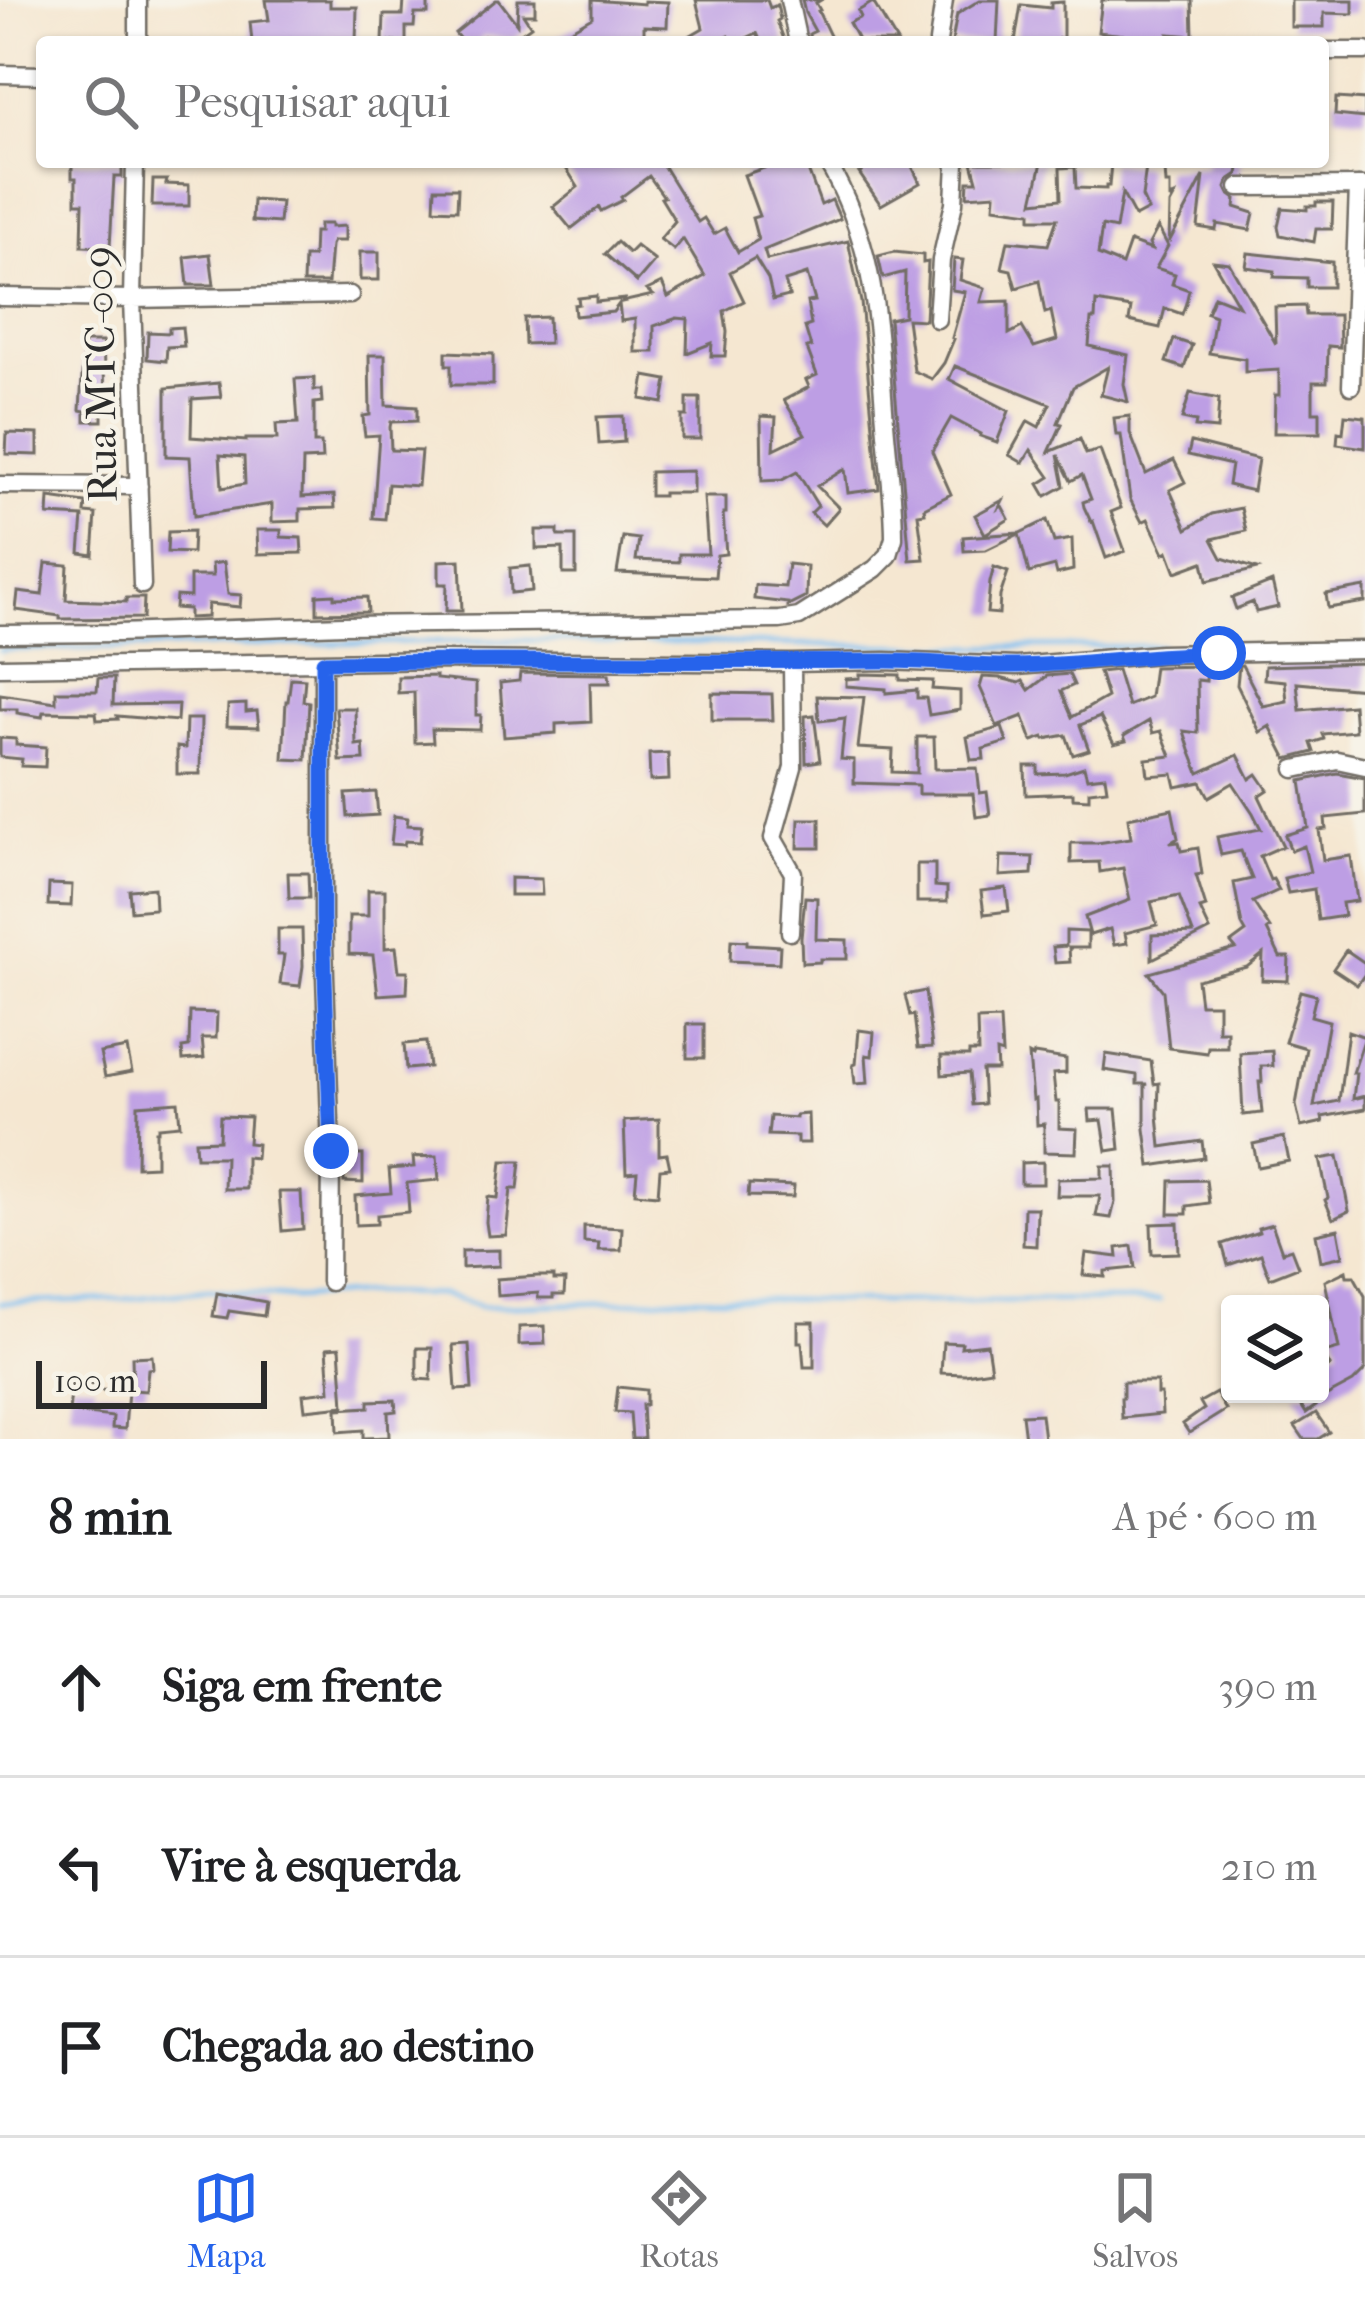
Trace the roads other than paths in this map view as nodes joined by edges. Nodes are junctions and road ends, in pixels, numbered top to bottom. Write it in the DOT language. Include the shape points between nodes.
graph roads {
  1 [pos="138,0"];
  2 [pos="789,0"];
  3 [pos="944,0"];
  4 [pos="138,36"];
  5 [pos="798,36"];
  6 [pos="939,36"];
  7 [pos="1329,51"];
  8 [pos="1365,51"];
  9 [pos="0,74"];
  10 [pos="36,75"];
  11 [pos="135,168"];
  12 [pos="830,168"];
  13 [pos="956,168"];
  14 [pos="1362,186"];
  15 [pos="1239,187"];
  16 [pos="350,295"];
  17 [pos="0,297"];
  18 [pos="132,299"];
  19 [pos="937,319"];
  20 [pos="1352,386"];
  21 [pos="0,485"];
  22 [pos="139,486"];
  23 [pos="142,585"];
  24 [pos="0,634"];
  25 [pos="1365,650"];
  26 [pos="323,662"];
  27 [pos="792,663"];
  28 [pos="0,667"];
  29 [pos="1365,766"];
  30 [pos="1295,770"];
  31 [pos="790,932"];
  32 [pos="330,1282"];
  1 -- 4 [label="street"];
  2 -- 5 [label="street"];
  3 -- 6 [label="street"];
  7 -- 8 [label="street"];
  9 -- 10 [label="street"];
  11 -- 18 [label="street, Rua MTC-009"];
  12 -- 24 [label="street" via="858,226 871,279 894,538 875,569 799,616"];
  13 -- 19 [label="street"];
  14 -- 15 [label="street"];
  14 -- 20 [label="street"];
  16 -- 18 [label="street"];
  17 -- 18 [label="street"];
  18 -- 22 [label="street, Rua MTC-009"];
  21 -- 22 [label="street"];
  22 -- 23 [label="street, Rua MTC-009"];
  25 -- 27 [label="street" via="1017,666"];
  26 -- 27 [label="street"];
  26 -- 28 [label="street"];
  26 -- 32 [label="street"];
  27 -- 31 [label="street" via="793,767 773,838 794,872"];
  29 -- 30 [label="street" via="1337,760"];
}
